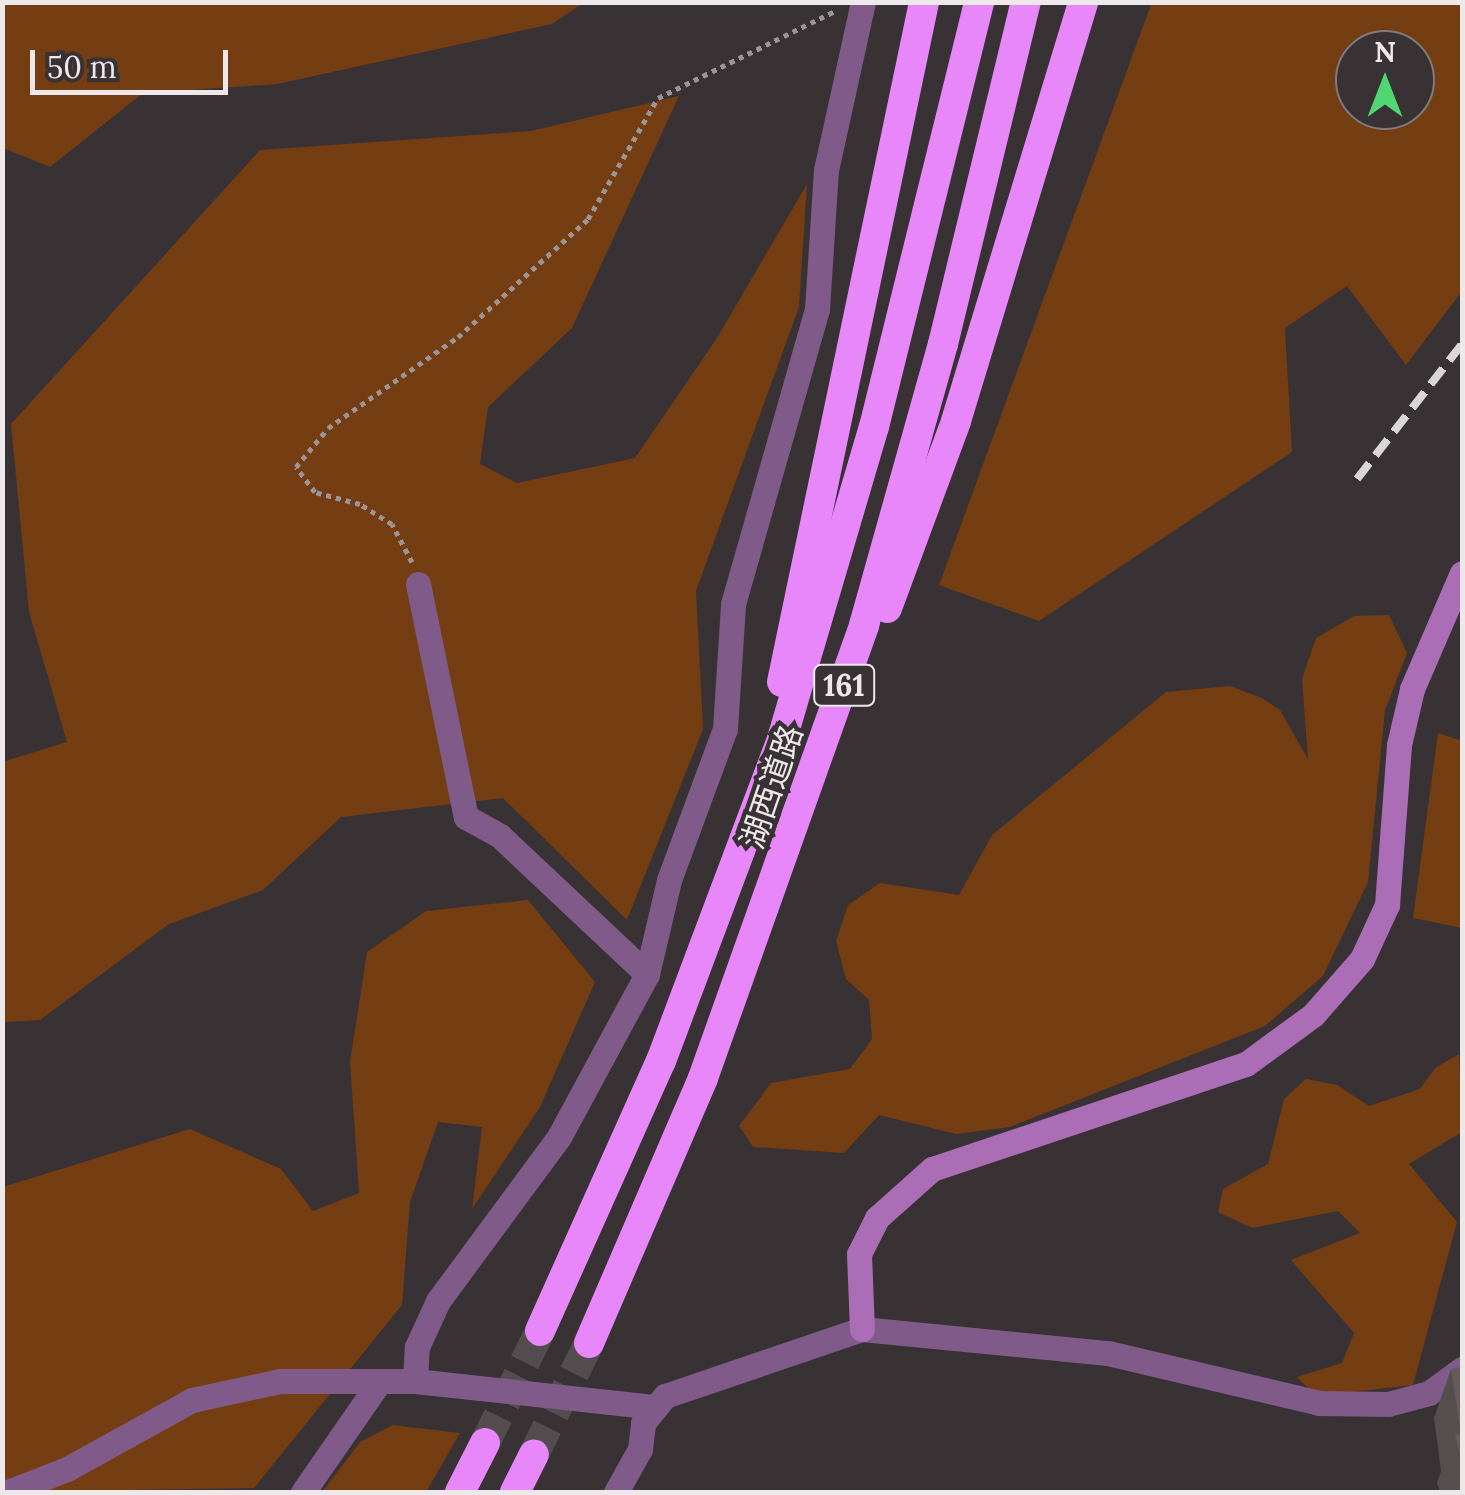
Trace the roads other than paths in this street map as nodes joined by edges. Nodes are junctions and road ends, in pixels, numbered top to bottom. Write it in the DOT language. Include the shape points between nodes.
graph roads {
  1 [pos="862,2"];
  2 [pos="924,2"];
  3 [pos="979,2"];
  4 [pos="1026,2"];
  5 [pos="1083,2"];
  6 [pos="1462,573"];
  7 [pos="418,584"];
  8 [pos="806,801"];
  9 [pos="732,873"];
  10 [pos="647,974"];
  11 [pos="862,1329"];
  12 [pos="540,1331"];
  13 [pos="588,1342"];
  14 [pos="1462,1370"];
  15 [pos="380,1381"];
  16 [pos="414,1381"];
  17 [pos="654,1407"];
  18 [pos="485,1443"];
  19 [pos="534,1454"];
  20 [pos="8,1492"];
  21 [pos="303,1492"];
  22 [pos="460,1492"];
  23 [pos="515,1492"];
  24 [pos="616,1492"];
  1 -- 10 [label="street" via="826,170 817,309 733,604 725,729 669,880"];
  2 -- 9 [label="highway" via="780,688"];
  3 -- 9 [label="highway, 湖西道路 / 161" via="947,154 822,613"];
  4 -- 8 [label="highway, 湖西道路 / 161" via="944,344"];
  5 -- 8 [label="highway" via="956,421"];
  6 -- 11 [label="street" via="1412,690 1399,745 1387,905 1362,959 1312,1015 1246,1064 932,1169 878,1218 859,1254"];
  7 -- 10 [label="street" via="466,817 500,836"];
  8 -- 13 [label="highway, 湖西道路 / 161" via="704,1078"];
  9 -- 12 [label="highway, 湖西道路 / 161" via="662,1060"];
  10 -- 16 [label="street" via="559,1137 438,1302 417,1347"];
  11 -- 14 [label="street" via="1108,1354 1319,1403 1388,1404 1429,1393"];
  11 -- 17 [label="street" via="692,1384"];
  15 -- 16 [label="street"];
  15 -- 20 [label="street" via="280,1381 192,1400 67,1469"];
  15 -- 21 [label="street"];
  16 -- 17 [label="street"];
  17 -- 24 [label="street"];
  18 -- 22 [label="highway"];
  19 -- 23 [label="highway"];
}
